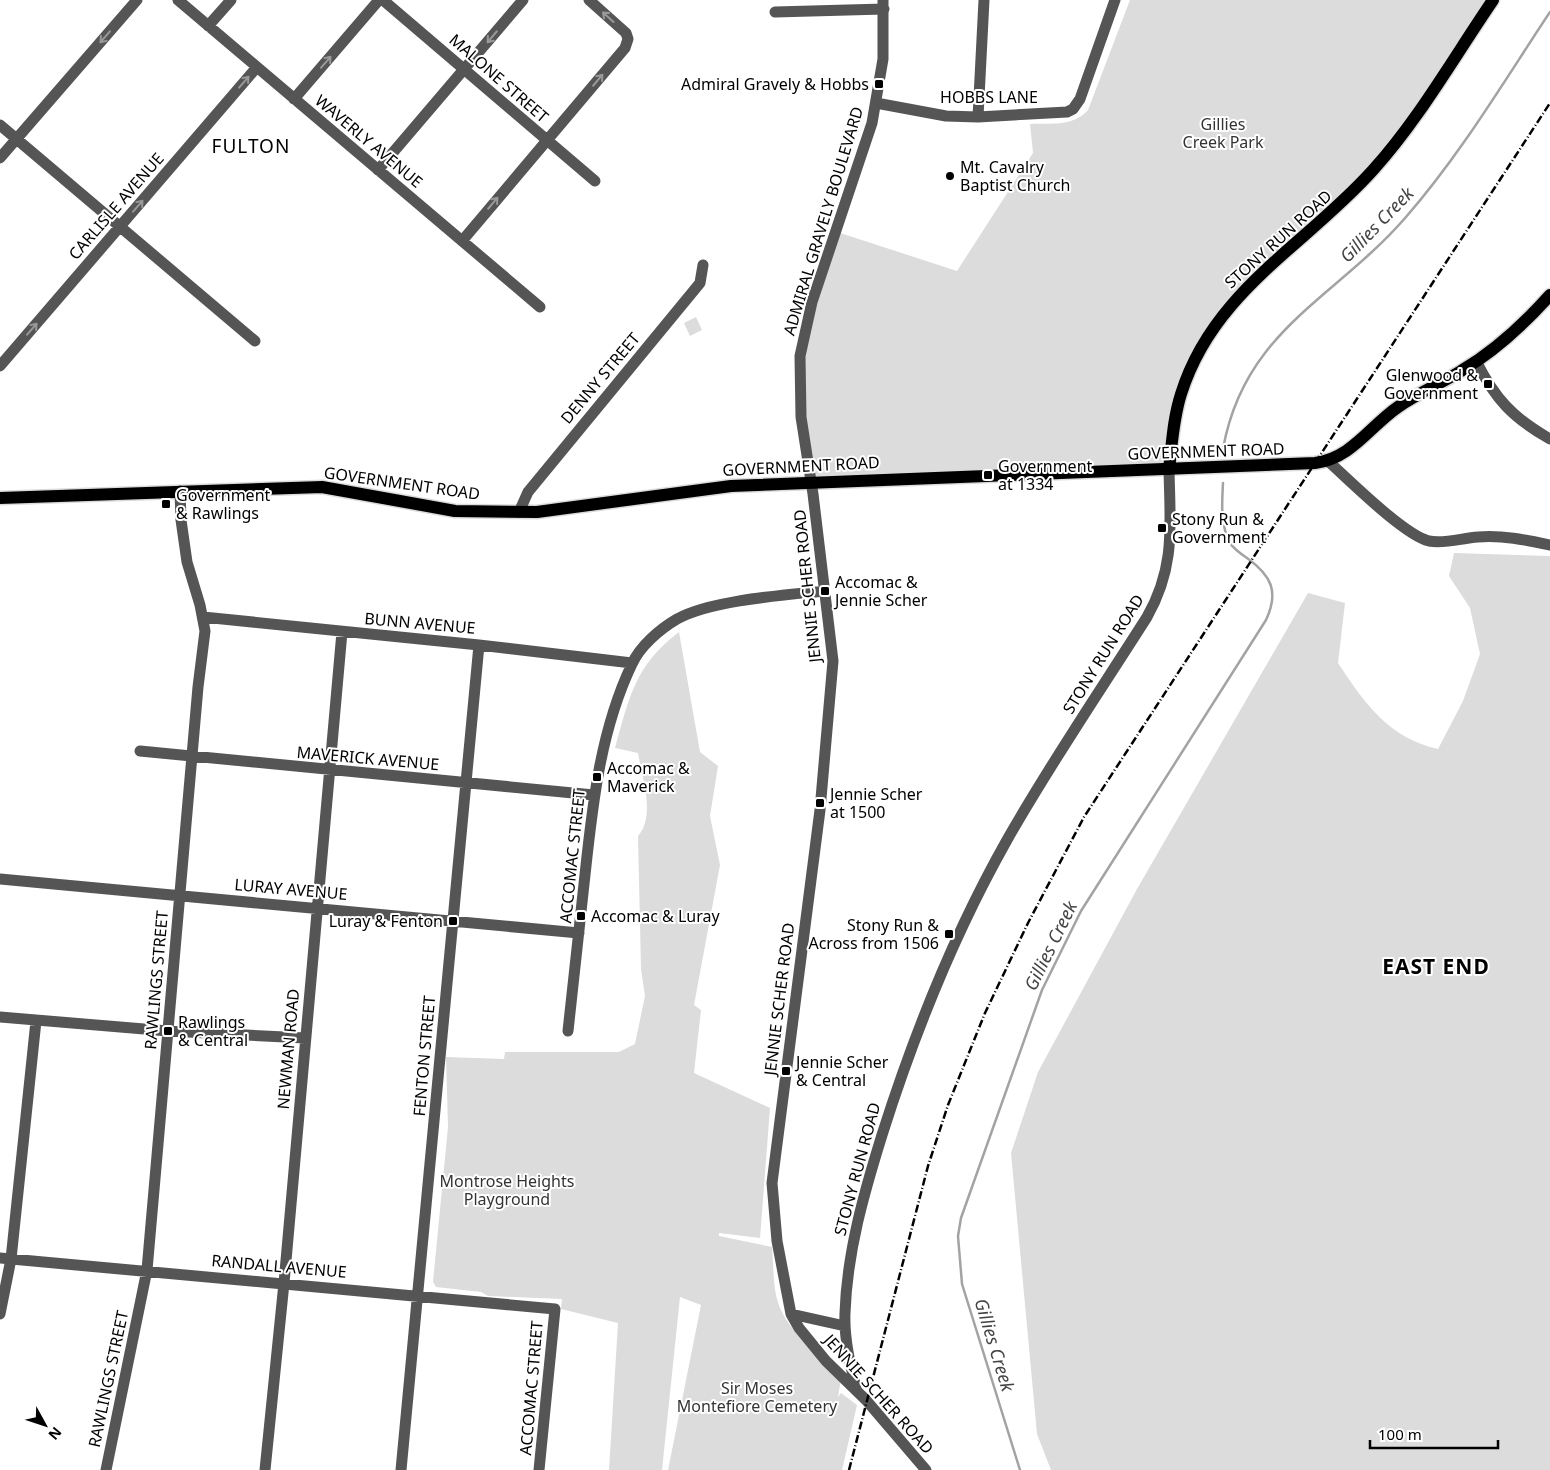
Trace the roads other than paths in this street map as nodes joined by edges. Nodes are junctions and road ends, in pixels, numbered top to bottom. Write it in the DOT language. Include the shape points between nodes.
graph roads {
  1 [pos="137,0"];
  2 [pos="178,0"];
  3 [pos="230,0"];
  4 [pos="381,0"];
  5 [pos="523,0"];
  6 [pos="589,0"];
  7 [pos="984,0"];
  8 [pos="1115,0"];
  9 [pos="1493,0"];
  10 [pos="883,4"];
  11 [pos="775,12"];
  12 [pos="208,26"];
  13 [pos="257,67"];
  14 [pos="464,69"];
  15 [pos="294,99"];
  16 [pos="876,103"];
  17 [pos="978,116"];
  18 [pos="0,125"];
  19 [pos="16,140"];
  20 [pos="547,140"];
  21 [pos="0,158"];
  22 [pos="378,170"];
  23 [pos="595,181"];
  24 [pos="120,226"];
  25 [pos="462,241"];
  26 [pos="703,265"];
  27 [pos="1550,295"];
  28 [pos="540,307"];
  29 [pos="255,341"];
  30 [pos="1476,361"];
  31 [pos="0,366"];
  32 [pos="1550,439"];
  33 [pos="1328,461"];
  34 [pos="1168,469"];
  35 [pos="812,482"];
  36 [pos="180,491"];
  37 [pos="0,498"];
  38 [pos="519,512"];
  39 [pos="1550,545"];
  40 [pos="825,592"];
  41 [pos="203,618"];
  42 [pos="342,632"];
  43 [pos="480,645"];
  44 [pos="632,663"];
  45 [pos="140,751"];
  46 [pos="192,757"];
  47 [pos="328,770"];
  48 [pos="466,783"];
  49 [pos="594,795"];
  50 [pos="0,879"];
  51 [pos="179,895"];
  52 [pos="317,908"];
  53 [pos="453,921"];
  54 [pos="579,933"];
  55 [pos="0,1017"];
  56 [pos="36,1021"];
  57 [pos="168,1031"];
  58 [pos="568,1031"];
  59 [pos="305,1038"];
  60 [pos="6,1258"];
  61 [pos="147,1270"];
  62 [pos="284,1283"];
  63 [pos="419,1295"];
  64 [pos="554,1309"];
  65 [pos="0,1314"];
  66 [pos="791,1314"];
  67 [pos="845,1326"];
  68 [pos="856,1390"];
  69 [pos="106,1470"];
  70 [pos="265,1470"];
  71 [pos="402,1470"];
  72 [pos="539,1470"];
  73 [pos="926,1470"];
  1 -- 19 [label="street, one-way"];
  2 -- 12 [label="street, WAVERLY AVENUE"];
  3 -- 12 [label="street"];
  4 -- 14 [label="street, MALONE STREET"];
  15 -- 4 [label="street, one-way"];
  5 -- 14 [label="street, one-way"];
  20 -- 6 [label="street, one-way" via="625,48 628,39 626,33"];
  7 -- 17 [label="street"];
  8 -- 17 [label="street, HOBBS LANE" via="1080,99 1073,109 1061,113"];
  9 -- 34 [label="main road, STONY RUN ROAD" via="1374,169 1335,210 1251,282 1218,320 1193,363 1181,393"];
  10 -- 11 [label="street"];
  10 -- 16 [label="street, ADMIRAL GRAVELY BOULEVARD" via="883,59"];
  12 -- 13 [label="street, WAVERLY AVENUE"];
  13 -- 15 [label="street, WAVERLY AVENUE"];
  24 -- 13 [label="street, CARLISLE AVENUE, one-way"];
  14 -- 20 [label="street, MALONE STREET"];
  14 -- 22 [label="street"];
  15 -- 22 [label="street, WAVERLY AVENUE"];
  16 -- 17 [label="street, HOBBS LANE" via="946,116"];
  16 -- 35 [label="street, ADMIRAL GRAVELY BOULEVARD" via="818,284 800,356 800,400"];
  18 -- 19 [label="street"];
  19 -- 21 [label="street"];
  19 -- 24 [label="street"];
  20 -- 23 [label="street, MALONE STREET"];
  25 -- 20 [label="street, one-way"];
  22 -- 25 [label="street, WAVERLY AVENUE"];
  24 -- 29 [label="street"];
  31 -- 24 [label="street, CARLISLE AVENUE, one-way"];
  25 -- 28 [label="street, WAVERLY AVENUE"];
  26 -- 38 [label="street, DENNY STREET" via="700,283 528,492"];
  27 -- 30 [label="main road, GOVERNMENT ROAD" via="1520,327"];
  30 -- 32 [label="street" via="1501,403 1521,421"];
  30 -- 33 [label="main road, GOVERNMENT ROAD" via="1405,402 1348,451"];
  33 -- 34 [label="main road, GOVERNMENT ROAD"];
  33 -- 39 [label="street" via="1365,495 1421,538 1436,542 1479,536 1503,537"];
  34 -- 35 [label="main road, GOVERNMENT ROAD"];
  34 -- 67 [label="street, STONY RUN ROAD" via="1170,552 1158,596 1007,841 955,944 918,1031 892,1102 860,1211 849,1272"];
  35 -- 38 [label="main road, GOVERNMENT ROAD" via="731,486 563,510"];
  35 -- 40 [label="street, JENNIE SCHER ROAD"];
  36 -- 37 [label="main road, GOVERNMENT ROAD"];
  36 -- 38 [label="main road, GOVERNMENT ROAD" via="322,487 455,511"];
  36 -- 41 [label="street, RAWLINGS STREET" via="187,562"];
  40 -- 44 [label="street, ACCOMAC STREET" via="696,611 662,630"];
  40 -- 66 [label="street, JENNIE SCHER ROAD" via="833,661 825,756 772,1183 777,1241"];
  41 -- 42 [label="street, BUNN AVENUE"];
  41 -- 46 [label="street, RAWLINGS STREET" via="205,631"];
  42 -- 43 [label="street, BUNN AVENUE"];
  42 -- 47 [label="street, NEWMAN ROAD"];
  43 -- 44 [label="street, BUNN AVENUE"];
  43 -- 48 [label="street, FENTON STREET"];
  44 -- 49 [label="street, ACCOMAC STREET" via="604,746"];
  45 -- 46 [label="street, MAVERICK AVENUE"];
  46 -- 47 [label="street, MAVERICK AVENUE"];
  46 -- 51 [label="street, RAWLINGS STREET"];
  47 -- 48 [label="street, MAVERICK AVENUE"];
  47 -- 52 [label="street, NEWMAN ROAD"];
  48 -- 49 [label="street, MAVERICK AVENUE"];
  48 -- 53 [label="street, FENTON STREET"];
  49 -- 54 [label="street, ACCOMAC STREET"];
  50 -- 51 [label="street, LURAY AVENUE"];
  51 -- 52 [label="street, LURAY AVENUE"];
  51 -- 57 [label="street, RAWLINGS STREET"];
  52 -- 53 [label="street, LURAY AVENUE"];
  52 -- 59 [label="street, NEWMAN ROAD"];
  53 -- 54 [label="street, LURAY AVENUE"];
  53 -- 63 [label="street, FENTON STREET"];
  54 -- 58 [label="street, ACCOMAC STREET"];
  55 -- 56 [label="street"];
  56 -- 57 [label="street"];
  56 -- 60 [label="street"];
  57 -- 59 [label="street"];
  57 -- 61 [label="street, RAWLINGS STREET"];
  59 -- 62 [label="street, NEWMAN ROAD"];
  60 -- 61 [label="street, RANDALL AVENUE"];
  60 -- 65 [label="street"];
  61 -- 62 [label="street, RANDALL AVENUE"];
  61 -- 69 [label="street, RAWLINGS STREET"];
  62 -- 63 [label="street, RANDALL AVENUE"];
  62 -- 70 [label="street, NEWMAN ROAD"];
  63 -- 64 [label="street, RANDALL AVENUE"];
  63 -- 71 [label="street, FENTON STREET"];
  64 -- 72 [label="street, ACCOMAC STREET"];
  66 -- 67 [label="street"];
  66 -- 68 [label="street, JENNIE SCHER ROAD" via="798,1328 821,1355"];
  67 -- 68 [label="street, STONY RUN ROAD"];
  68 -- 73 [label="street, JENNIE SCHER ROAD"];
}
